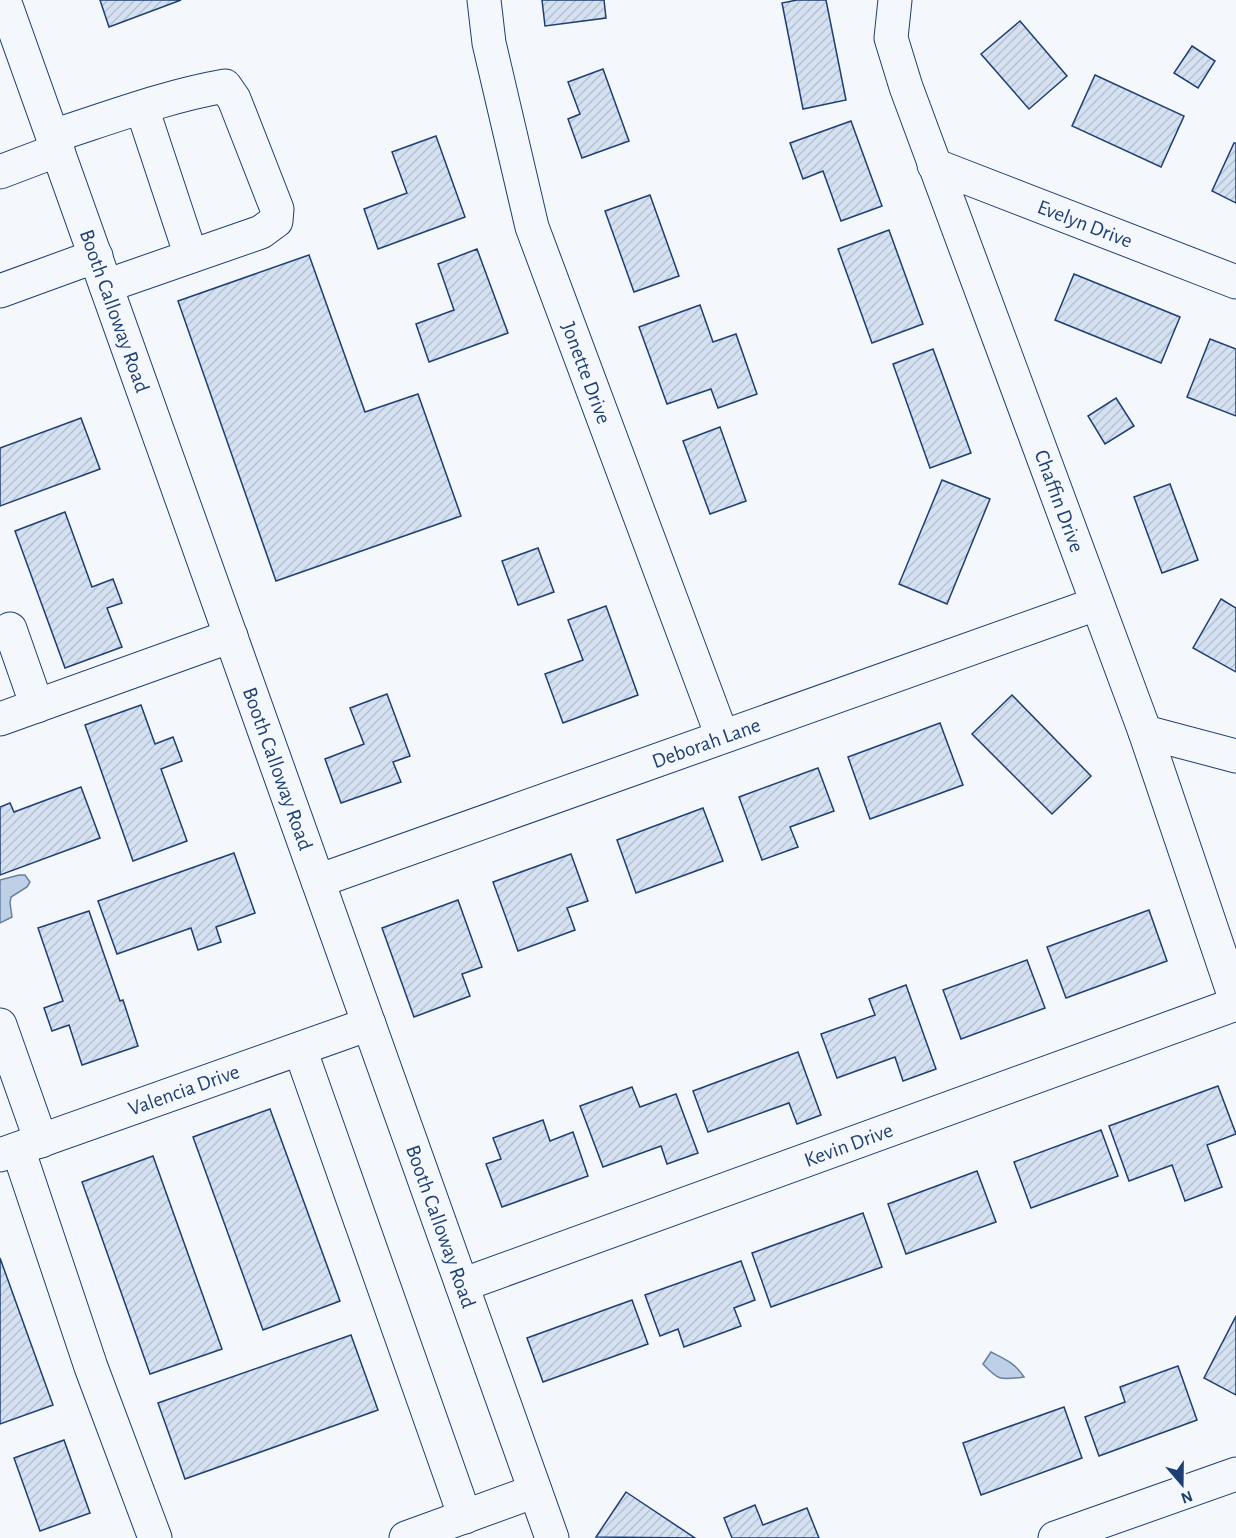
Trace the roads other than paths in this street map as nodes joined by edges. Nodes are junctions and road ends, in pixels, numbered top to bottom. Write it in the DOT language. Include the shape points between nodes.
graph roads {
  1 [pos="4,0"];
  2 [pos="484,0"];
  3 [pos="895,0"];
  4 [pos="142,108"];
  5 [pos="56,143"];
  6 [pos="934,165"];
  7 [pos="0,172"];
  8 [pos="191,256"];
  9 [pos="101,271"];
  10 [pos="1236,282"];
  11 [pos="0,291"];
  12 [pos="1096,604"];
  13 [pos="10,629"];
  14 [pos="231,636"];
  15 [pos="37,706"];
  16 [pos="0,719"];
  17 [pos="1145,732"];
  18 [pos="722,736"];
  19 [pos="1236,756"];
  20 [pos="318,881"];
  21 [pos="1236,1003"];
  22 [pos="369,1024"];
  23 [pos="0,1025"];
  24 [pos="300,1049"];
  25 [pos="20,1148"];
  26 [pos="462,1285"];
  27 [pos="1236,1474"];
  28 [pos="535,1491"];
  29 [pos="465,1516"];
  30 [pos="155,1538"];
  31 [pos="406,1538"];
  32 [pos="552,1538"];
  33 [pos="1055,1538"];
  1 -- 5 [label="street, Booth Calloway Road"];
  2 -- 18 [label="street, Jonette Drive" via="489,44 532,227"];
  3 -- 6 [label="street, Chaffin Drive" via="891,38"];
  4 -- 5 [label="street"];
  4 -- 8 [label="street"];
  4 -- 8 [label="street" via="225,86 234,99 277,209 276,221 261,232"];
  5 -- 7 [label="street"];
  5 -- 9 [label="street, Booth Calloway Road"];
  6 -- 10 [label="street, Evelyn Drive"];
  6 -- 12 [label="street, Chaffin Drive"];
  8 -- 9 [label="street"];
  9 -- 11 [label="street"];
  9 -- 14 [label="street, Booth Calloway Road"];
  12 -- 17 [label="street, Chaffin Drive"];
  12 -- 18 [label="street, Deborah Lane"];
  13 -- 15 [label="street"];
  14 -- 15 [label="street"];
  14 -- 20 [label="street, Booth Calloway Road"];
  15 -- 16 [label="street"];
  17 -- 19 [label="street"];
  17 -- 21 [label="street, Chaffin Drive"];
  18 -- 20 [label="street, Deborah Lane"];
  20 -- 22 [label="street, Booth Calloway Road"];
  21 -- 26 [label="street, Kevin Drive"];
  22 -- 24 [label="street, Valencia Drive"];
  22 -- 26 [label="street, Booth Calloway Road"];
  23 -- 25 [label="street"];
  24 -- 25 [label="street, Valencia Drive"];
  24 -- 29 [label="street"];
  25 -- 30 [label="street" via="91,1367"];
  26 -- 28 [label="street, Booth Calloway Road"];
  27 -- 33 [label="street"];
  28 -- 29 [label="street"];
  28 -- 32 [label="street, Booth Calloway Road"];
  29 -- 31 [label="street"];
}
